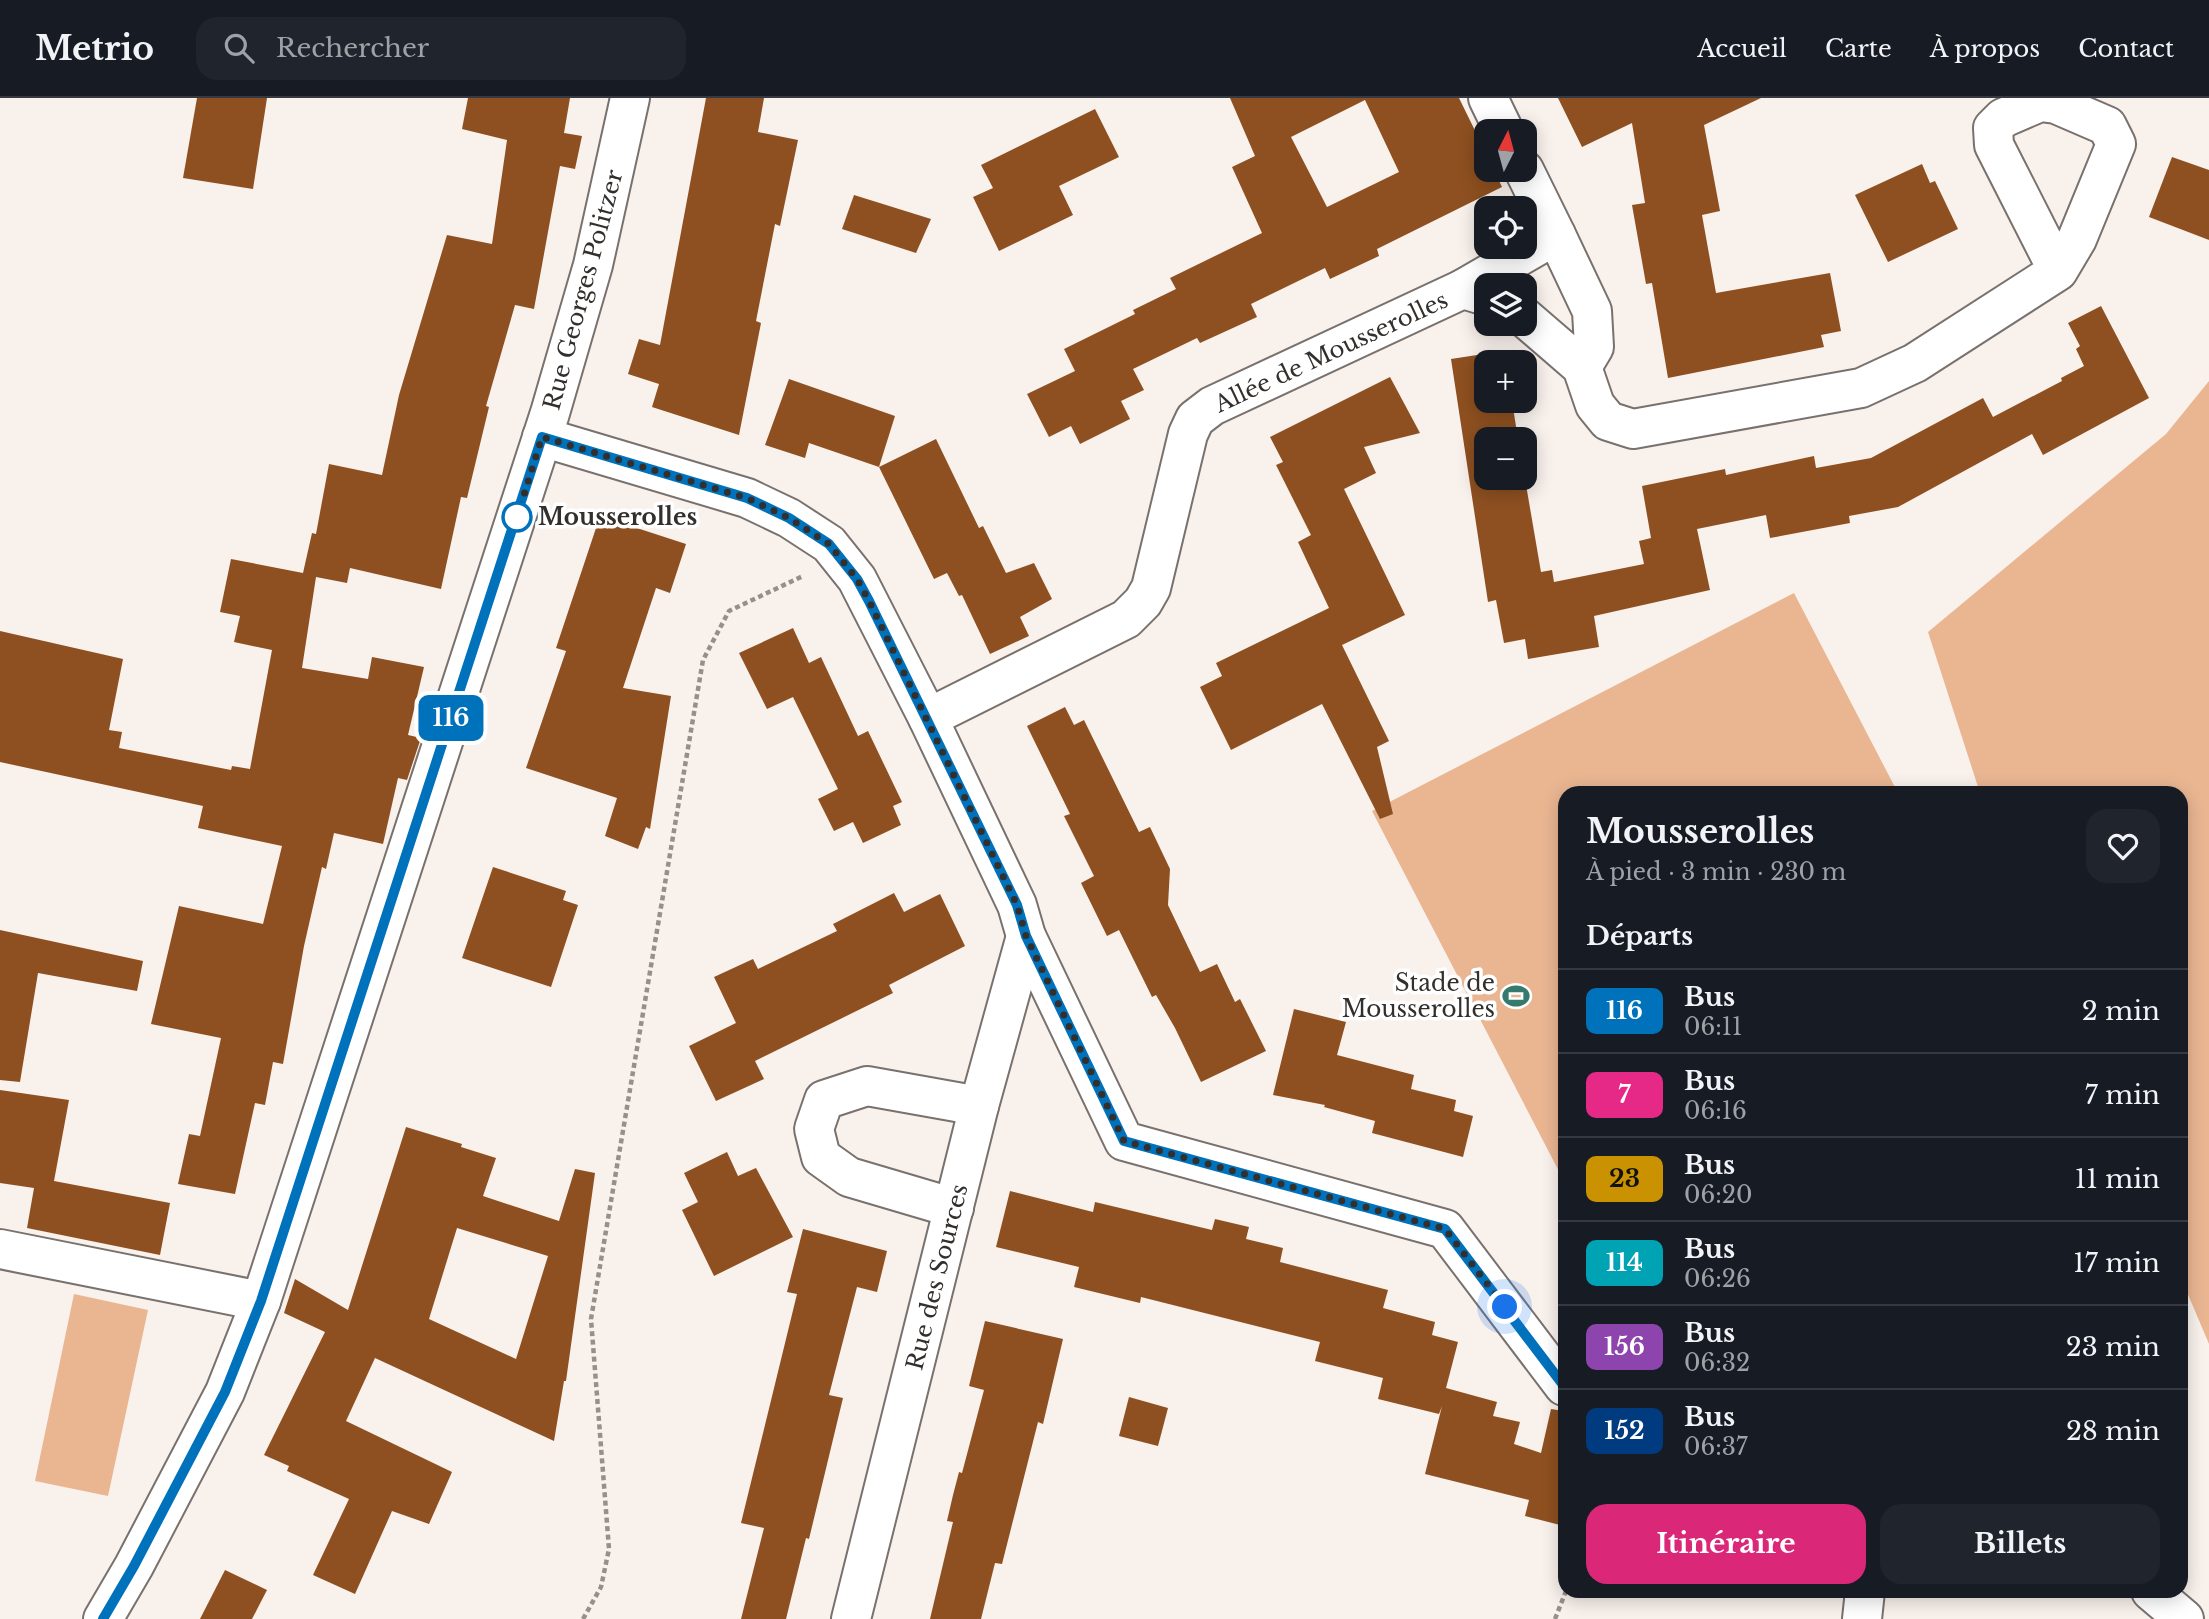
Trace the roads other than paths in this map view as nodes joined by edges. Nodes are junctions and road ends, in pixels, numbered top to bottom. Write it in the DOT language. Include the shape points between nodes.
graph roads {
  1 [pos="630,98"];
  2 [pos="1488,98"];
  3 [pos="1498,119"];
  4 [pos="1530,182"];
  5 [pos="1556,235"];
  6 [pos="2058,271"];
  7 [pos="1503,273"];
  8 [pos="1474,293"];
  9 [pos="1537,328"];
  10 [pos="1582,367"];
  11 [pos="542,437"];
  12 [pos="928,718"];
  13 [pos="1026,936"];
  14 [pos="979,1106"];
  15 [pos="954,1208"];
  16 [pos="0,1249"];
  17 [pos="261,1301"];
  18 [pos="1558,1378"];
  19 [pos="1864,1598"];
  20 [pos="2160,1598"];
  21 [pos="103,1619"];
  22 [pos="851,1619"];
  23 [pos="1862,1619"];
  24 [pos="2185,1619"];
  1 -- 11 [label="street, Rue Georges Politzer" via="593,265"];
  2 -- 3 [label="street"];
  4 -- 5 [label="street"];
  5 -- 7 [label="street, Allée de Mousserolles"];
  5 -- 10 [label="street" via="1592,311 1594,347"];
  6 -- 10 [label="street" via="1915,363 1861,388 1633,429 1608,421 1595,405"];
  8 -- 12 [label="street, Allée de Mousserolles" via="1212,406 1195,419 1151,588 1143,603 1126,619"];
  9 -- 10 [label="street"];
  11 -- 12 [label="street" via="747,498 829,544 857,579"];
  11 -- 17 [label="street, Rue Georges Politzer"];
  12 -- 13 [label="street" via="1017,905"];
  13 -- 14 [label="street, Rue des Sources"];
  13 -- 18 [label="street" via="1124,1141 1445,1229"];
  14 -- 15 [label="street, Rue des Sources"];
  14 -- 15 [label="street" via="867,1086 824,1100 814,1129 821,1157 849,1177"];
  15 -- 22 [label="street, Rue des Sources"];
  16 -- 17 [label="street"];
  17 -- 21 [label="street, Rue Georges Politzer" via="225,1392"];
  19 -- 23 [label="street"];
  20 -- 24 [label="street"];
}
